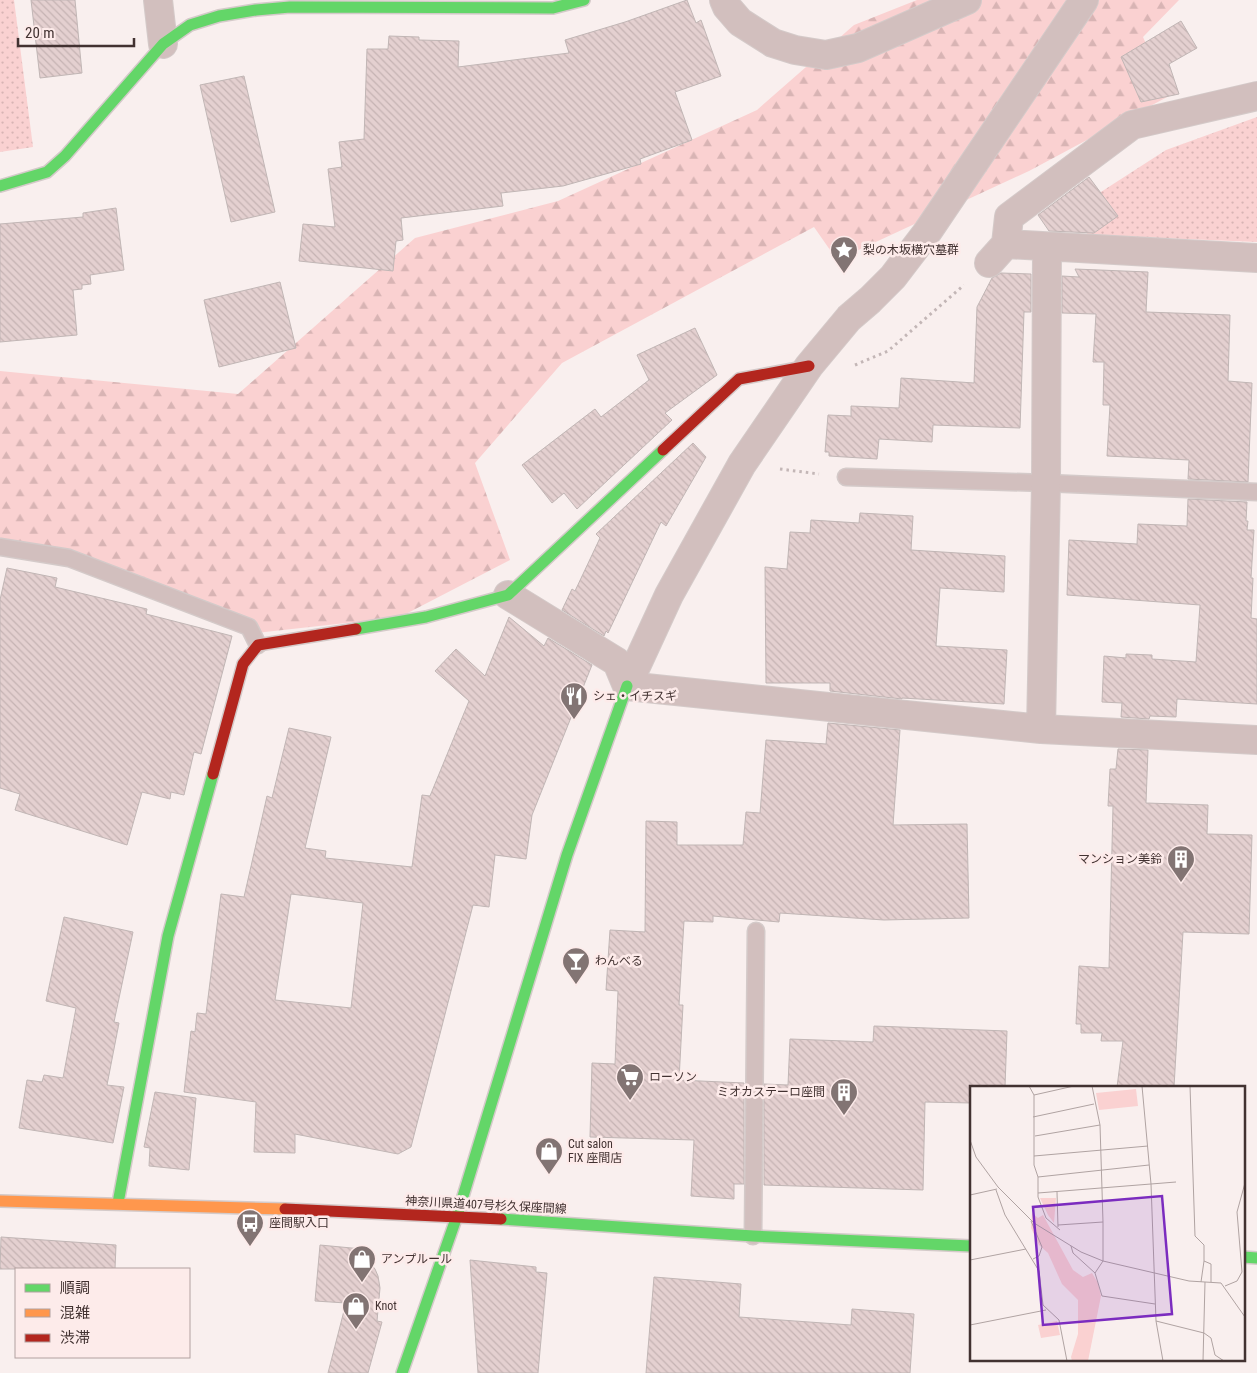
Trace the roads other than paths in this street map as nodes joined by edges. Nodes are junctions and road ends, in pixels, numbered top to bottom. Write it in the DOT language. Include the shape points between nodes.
graph roads {
  1 [pos="158,0"];
  2 [pos="584,0"];
  3 [pos="724,0"];
  4 [pos="967,0"];
  5 [pos="1084,0"];
  6 [pos="163,44"];
  7 [pos="1257,96"];
  8 [pos="0,186"];
  9 [pos="1047,247"];
  10 [pos="1257,258"];
  11 [pos="809,366"];
  12 [pos="846,477"];
  13 [pos="1046,483"];
  14 [pos="1257,492"];
  15 [pos="0,547"];
  16 [pos="508,595"];
  17 [pos="258,645"];
  18 [pos="627,686"];
  19 [pos="1041,729"];
  20 [pos="1257,740"];
  21 [pos="756,931"];
  22 [pos="0,1201"];
  23 [pos="118,1203"];
  24 [pos="457,1216"];
  25 [pos="753,1236"];
  26 [pos="970,1246"];
  27 [pos="1244,1257"];
  28 [pos="1257,1258"];
  29 [pos="402,1373"];
  1 -- 6 [label="street"];
  2 -- 6 [label="street" via="545,8 290,7 256,10 190,25"];
  3 -- 4 [label="street" via="740,22 773,43 826,55 858,48"];
  5 -- 11 [label="street" via="928,231 893,277 849,318"];
  6 -- 8 [label="street" via="66,156 46,172"];
  7 -- 9 [label="street" via="1132,125 1009,217 997,254"];
  9 -- 10 [label="street"];
  9 -- 13 [label="street"];
  11 -- 16 [label="street" via="739,379"];
  11 -- 18 [label="street" via="742,464 669,595"];
  12 -- 13 [label="lane"];
  13 -- 14 [label="lane"];
  13 -- 19 [label="street"];
  15 -- 17 [label="lane" via="69,558 249,627"];
  16 -- 17 [label="street" via="426,617"];
  16 -- 18 [label="street" via="617,662"];
  17 -- 23 [label="street" via="244,664 168,936"];
  18 -- 19 [label="street"];
  18 -- 24 [label="street" via="567,855"];
  19 -- 20 [label="street"];
  21 -- 25 [label="lane"];
  22 -- 23 [label="street, 神奈川県道407号杉久保座間線"];
  23 -- 24 [label="street, 神奈川県道407号杉久保座間線"];
  24 -- 25 [label="street, 神奈川県道407号杉久保座間線"];
  24 -- 29 [label="street"];
  25 -- 26 [label="street, 神奈川県道407号杉久保座間線"];
  27 -- 28 [label="street"];
}
